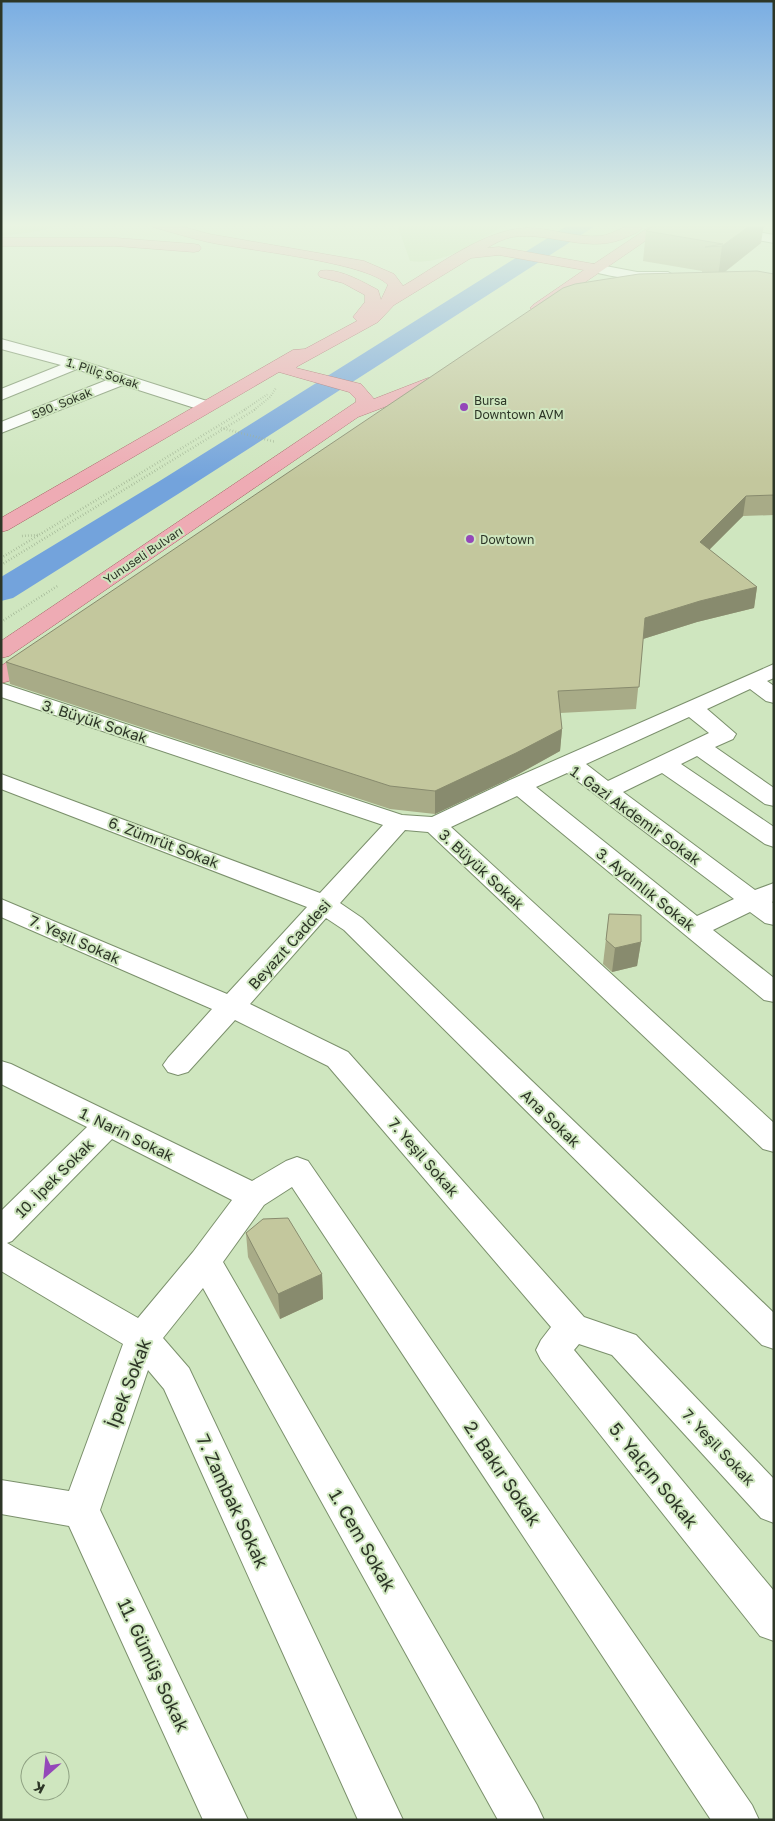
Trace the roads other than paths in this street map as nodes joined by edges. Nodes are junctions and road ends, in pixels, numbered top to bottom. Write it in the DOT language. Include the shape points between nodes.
graph roads {
  1 [pos="368,309"];
  2 [pos="374,309"];
  3 [pos="383,309"];
  4 [pos="535,309"];
  5 [pos="361,317"];
  6 [pos="520,320"];
  7 [pos="1,344"];
  8 [pos="32,351"];
  9 [pos="9,361"];
  10 [pos="76,364"];
  11 [pos="450,370"];
  12 [pos="123,379"];
  13 [pos="434,382"];
  14 [pos="1,395"];
  15 [pos="204,406"];
  16 [pos="356,412"];
  17 [pos="371,425"];
  18 [pos="1,428"];
  19 [pos="1,526"];
  20 [pos="50,643"];
  21 [pos="1,651"];
  22 [pos="774,670"];
  23 [pos="1,676"];
  24 [pos="751,680"];
  25 [pos="1,690"];
  26 [pos="774,696"];
  27 [pos="691,707"];
  28 [pos="698,746"];
  29 [pos="569,763"];
  30 [pos="664,763"];
  31 [pos="1,781"];
  32 [pos="518,785"];
  33 [pos="605,790"];
  34 [pos="774,798"];
  35 [pos="399,822"];
  36 [pos="435,825"];
  37 [pos="774,839"];
  38 [pos="763,896"];
  39 [pos="325,905"];
  40 [pos="1,907"];
  41 [pos="774,917"];
  42 [pos="694,928"];
  43 [pos="774,992"];
  44 [pos="232,1008"];
  45 [pos="178,1065"];
  46 [pos="1,1071"];
  47 [pos="107,1125"];
  48 [pos="774,1141"];
  49 [pos="253,1196"];
  50 [pos="1,1232"];
  51 [pos="1,1254"];
  52 [pos="205,1261"];
  53 [pos="572,1327"];
  54 [pos="774,1335"];
  55 [pos="142,1338"];
  56 [pos="1,1496"];
  57 [pos="774,1506"];
  58 [pos="81,1511"];
  59 [pos="774,1622"];
  60 [pos="226,1820"];
  61 [pos="380,1820"];
  62 [pos="522,1820"];
  63 [pos="738,1820"];
  1 -- 5 [label="main road"];
  2 -- 5 [label="main road"];
  3 -- 16 [label="main road" via="372,319 286,367 286,370 297,374 355,388 365,398 365,404"];
  4 -- 6 [label="main road"];
  5 -- 15 [label="main road"];
  7 -- 8 [label="street, 1. Piliç Sokak"];
  8 -- 9 [label="street"];
  8 -- 10 [label="street, 1. Piliç Sokak"];
  10 -- 12 [label="street, 1. Piliç Sokak"];
  10 -- 14 [label="street"];
  11 -- 13 [label="main road"];
  12 -- 15 [label="street, 1. Piliç Sokak"];
  12 -- 18 [label="street, 590. Sokak"];
  13 -- 16 [label="main road, Yunuseli Bulvarı"];
  13 -- 17 [label="main road"];
  15 -- 19 [label="main road"];
  16 -- 21 [label="main road, Yunuseli Bulvarı"];
  20 -- 23 [label="main road"];
  22 -- 24 [label="street"];
  24 -- 26 [label="street"];
  24 -- 27 [label="street"];
  25 -- 35 [label="street, 3. Büyük Sokak"];
  27 -- 28 [label="street" via="725,734"];
  27 -- 29 [label="street"];
  28 -- 30 [label="street"];
  28 -- 34 [label="street"];
  29 -- 32 [label="street, 1. Gazi Akdemir Sokak"];
  29 -- 33 [label="street, 1. Gazi Akdemir Sokak"];
  30 -- 33 [label="street"];
  30 -- 37 [label="street"];
  31 -- 39 [label="street, 6. Zümrüt Sokak"];
  32 -- 36 [label="street, 1. Gazi Akdemir Sokak"];
  32 -- 42 [label="street, 3. Aydınlık Sokak"];
  33 -- 38 [label="street, 1. Gazi Akdemir Sokak"];
  35 -- 36 [label="street, 3. Büyük Sokak"];
  35 -- 39 [label="street, Beyazıt Caddesi"];
  36 -- 48 [label="street, 3. Büyük Sokak"];
  38 -- 41 [label="street, 1. Gazi Akdemir Sokak"];
  38 -- 42 [label="street"];
  39 -- 44 [label="street, Beyazıt Caddesi"];
  39 -- 54 [label="street, Ana Sokak" via="354,924"];
  40 -- 44 [label="street, 7. Yeşil Sokak"];
  42 -- 43 [label="street, 3. Aydınlık Sokak"];
  44 -- 45 [label="street, Beyazıt Caddesi"];
  44 -- 53 [label="street, 7. Yeşil Sokak" via="338,1059"];
  46 -- 47 [label="street, 1. Narin Sokak"];
  47 -- 49 [label="street, 1. Narin Sokak"];
  47 -- 50 [label="street, 10. İpek Sokak"];
  49 -- 52 [label="street, İpek Sokak"];
  49 -- 63 [label="street, 2. Bakır Sokak" via="297,1168"];
  51 -- 55 [label="street, 7. Zambak Sokak"];
  52 -- 55 [label="street, İpek Sokak"];
  52 -- 62 [label="street, 1. Cem Sokak"];
  53 -- 57 [label="street, 7. Yeşil Sokak" via="624,1345"];
  53 -- 59 [label="street, 5. Yalçın Sokak" via="553,1350"];
  55 -- 58 [label="street, İpek Sokak"];
  55 -- 61 [label="street, 7. Zambak Sokak" via="177,1379"];
  56 -- 58 [label="street"];
  58 -- 60 [label="street, 11. Gümüş Sokak"];
}
